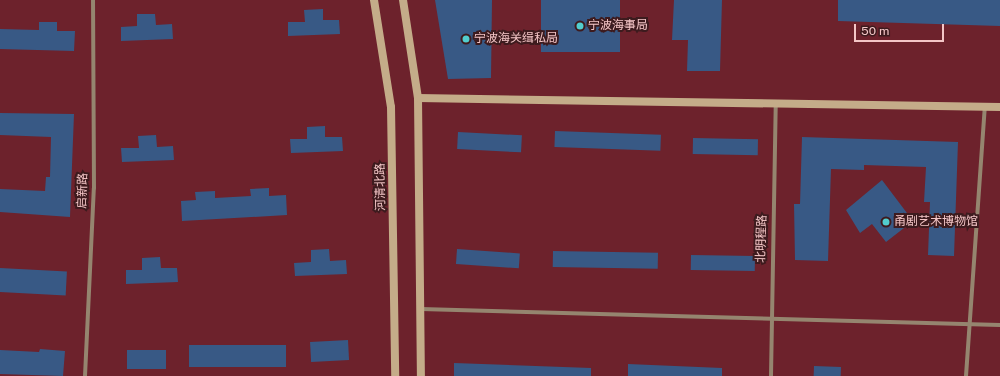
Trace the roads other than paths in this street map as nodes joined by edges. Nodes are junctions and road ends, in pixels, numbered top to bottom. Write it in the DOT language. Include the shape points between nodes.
graph roads {
  1 [pos="93,0"];
  2 [pos="374,0"];
  3 [pos="403,0"];
  4 [pos="418,98"];
  5 [pos="776,102"];
  6 [pos="985,107"];
  7 [pos="1000,107"];
  8 [pos="420,309"];
  9 [pos="770,319"];
  10 [pos="968,324"];
  11 [pos="1000,325"];
  12 [pos="84,376"];
  13 [pos="395,376"];
  14 [pos="421,376"];
  15 [pos="771,376"];
  16 [pos="966,376"];
  1 -- 12 [label="street, 启新路" via="94,188"];
  2 -- 13 [label="main road, 河清北路" via="391,107"];
  3 -- 4 [label="main road"];
  4 -- 5 [label="main road"];
  4 -- 8 [label="main road"];
  5 -- 6 [label="main road"];
  5 -- 9 [label="street, 北明程路"];
  6 -- 7 [label="main road"];
  6 -- 10 [label="street"];
  8 -- 9 [label="street"];
  8 -- 14 [label="main road"];
  9 -- 10 [label="street"];
  9 -- 15 [label="street, 北明程路"];
  10 -- 11 [label="street"];
  10 -- 16 [label="street"];
}
